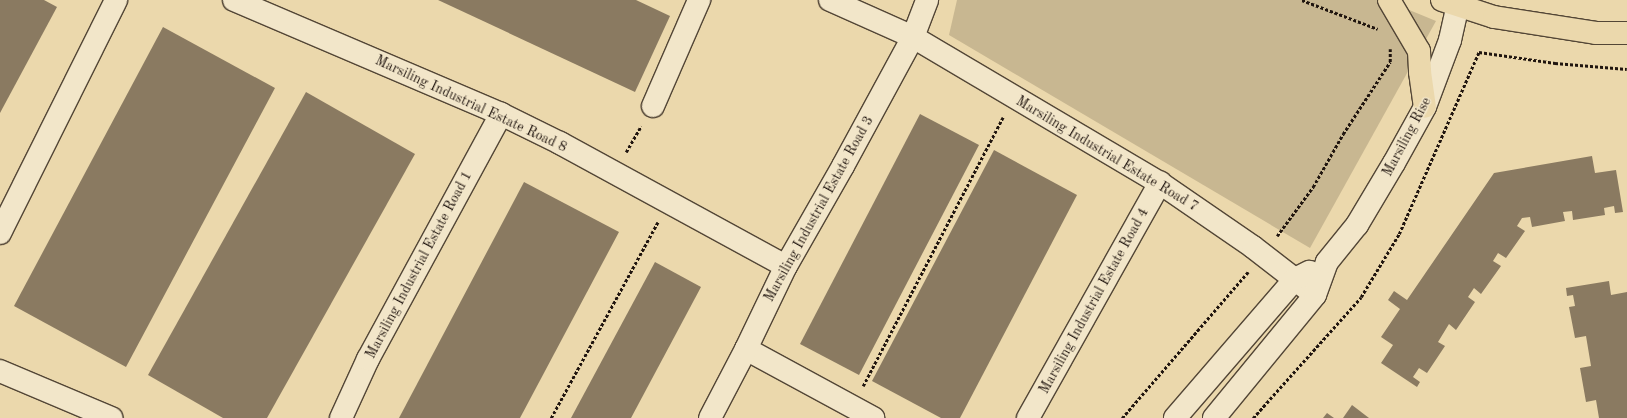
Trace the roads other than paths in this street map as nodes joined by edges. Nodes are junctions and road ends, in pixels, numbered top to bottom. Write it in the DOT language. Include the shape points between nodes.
graph roads {
  1 [pos="116,0"];
  2 [pos="234,0"];
  3 [pos="699,0"];
  4 [pos="830,0"];
  5 [pos="927,0"];
  6 [pos="1390,0"];
  7 [pos="1453,1"];
  8 [pos="1627,33"];
  9 [pos="913,37"];
  10 [pos="653,106"];
  11 [pos="1425,107"];
  12 [pos="501,114"];
  13 [pos="1160,183"];
  14 [pos="0,232"];
  15 [pos="1327,262"];
  16 [pos="786,266"];
  17 [pos="1295,279"];
  18 [pos="1315,296"];
  19 [pos="746,349"];
  20 [pos="0,371"];
  21 [pos="111,418"];
  22 [pos="341,418"];
  23 [pos="710,418"];
  24 [pos="873,418"];
  25 [pos="1028,418"];
  26 [pos="1175,418"];
  27 [pos="1214,418"];
  1 -- 14 [label="street"];
  2 -- 12 [label="street, Marsiling Industrial Estate Road 8"];
  3 -- 10 [label="street"];
  4 -- 9 [label="street, Marsiling Industrial Estate Road 7"];
  5 -- 9 [label="street, Marsiling Industrial Estate Road 3"];
  6 -- 11 [label="main road" via="1420,51"];
  7 -- 8 [label="main road" via="1494,17 1596,32"];
  7 -- 11 [label="street, Marsiling Rise" via="1450,40"];
  9 -- 13 [label="street, Marsiling Industrial Estate Road 7"];
  9 -- 16 [label="street, Marsiling Industrial Estate Road 3"];
  11 -- 15 [label="street, Marsiling Rise" via="1357,225"];
  12 -- 16 [label="street, Marsiling Industrial Estate Road 8"];
  12 -- 22 [label="street, Marsiling Industrial Estate Road 1" via="368,359"];
  13 -- 17 [label="street, Marsiling Industrial Estate Road 7"];
  13 -- 25 [label="street, Marsiling Industrial Estate Road 4"];
  15 -- 17 [label="street, Marsiling Rise"];
  15 -- 18 [label="street, Marsiling Rise"];
  16 -- 19 [label="street, Marsiling Industrial Estate Road 3"];
  17 -- 18 [label="street, Marsiling Industrial Estate Road 7"];
  17 -- 26 [label="street, Marsiling Rise"];
  18 -- 27 [label="street, Marsiling Rise"];
  19 -- 23 [label="street, Marsiling Industrial Estate Road 3"];
  19 -- 24 [label="street"];
  20 -- 21 [label="street"];
}
